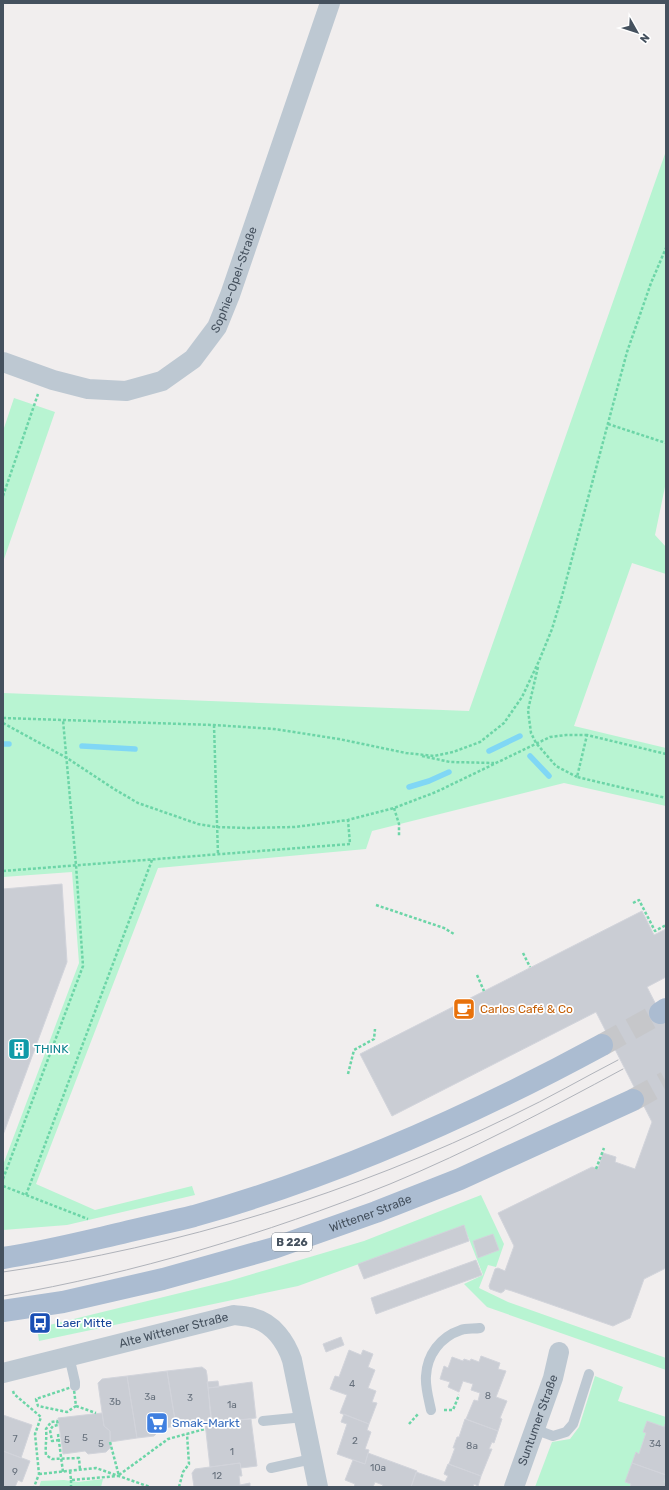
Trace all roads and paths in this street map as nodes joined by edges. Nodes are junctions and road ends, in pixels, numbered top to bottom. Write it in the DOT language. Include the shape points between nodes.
graph roads {
  1 [pos="330,3"];
  2 [pos="666,248"];
  3 [pos="3,362"];
  4 [pos="44,376"];
  5 [pos="608,424"];
  6 [pos="666,443"];
  7 [pos="3,496"];
  8 [pos="539,661"];
  9 [pos="3,718"];
  10 [pos="62,720"];
  11 [pos="3,723"];
  12 [pos="214,725"];
  13 [pos="587,735"];
  14 [pos="536,743"];
  15 [pos="406,753"];
  16 [pos="666,754"];
  17 [pos="67,758"];
  18 [pos="495,763"];
  19 [pos="577,777"];
  20 [pos="666,798"];
  21 [pos="394,808"];
  22 [pos="348,820"];
  23 [pos="216,827"];
  24 [pos="399,837"];
  25 [pos="218,855"];
  26 [pos="152,860"];
  27 [pos="76,865"];
  28 [pos="3,871"];
  29 [pos="633,903"];
  30 [pos="376,905"];
  31 [pos="666,925"];
  32 [pos="454,934"];
  33 [pos="522,953"];
  34 [pos="530,967"];
  35 [pos="477,976"];
  36 [pos="484,991"];
  37 [pos="375,1029"];
  38 [pos="602,1045"];
  39 [pos="348,1074"];
  40 [pos="633,1100"];
  41 [pos="604,1148"];
  42 [pos="596,1169"];
  43 [pos="3,1180"];
  44 [pos="3,1186"];
  45 [pos="26,1195"];
  46 [pos="92,1221"];
  47 [pos="3,1258"];
  48 [pos="3,1311"];
  49 [pos="480,1328"];
  50 [pos="559,1352"];
  51 [pos="69,1356"];
  52 [pos="4,1372"];
  53 [pos="589,1374"];
  54 [pos="75,1386"];
  55 [pos="75,1399"];
  56 [pos="76,1406"];
  57 [pos="431,1410"];
  58 [pos="96,1413"];
  59 [pos="304,1417"];
  60 [pos="263,1421"];
  61 [pos="205,1429"];
  62 [pos="534,1430"];
  63 [pos="58,1434"];
  64 [pos="187,1434"];
  65 [pos="59,1440"];
  66 [pos="110,1442"];
  67 [pos="61,1459"];
  68 [pos="312,1459"];
  69 [pos="271,1468"];
  70 [pos="80,1470"];
  71 [pos="70,1471"];
  72 [pos="62,1472"];
  73 [pos="40,1474"];
  74 [pos="119,1476"];
  75 [pos="70,1480"];
  76 [pos="34,1487"];
  77 [pos="71,1487"];
  78 [pos="150,1487"];
  79 [pos="179,1487"];
  80 [pos="318,1487"];
  81 [pos="514,1487"];
  1 -- 4 [label="street, Sophie-Opel-Straße" via="230,295 217,327 193,359 162,380 126,390 88,389"];
  2 -- 5 [label="path" via="627,352"];
  3 -- 4 [label="street, Sophie-Opel-Straße"];
  4 -- 7 [label="path"];
  5 -- 6 [label="path"];
  5 -- 8 [label="path" via="562,596"];
  8 -- 14 [label="path" via="528,710 531,732"];
  8 -- 15 [label="path" via="522,697 504,723 480,742 434,756"];
  9 -- 10 [label="path"];
  10 -- 12 [label="path"];
  10 -- 17 [label="path"];
  11 -- 17 [label="path"];
  12 -- 15 [label="path" via="274,729"];
  12 -- 23 [label="path"];
  13 -- 14 [label="path" via="550,737"];
  13 -- 16 [label="path"];
  13 -- 19 [label="path"];
  14 -- 18 [label="path"];
  14 -- 19 [label="path" via="556,766"];
  15 -- 18 [label="path" via="450,762"];
  17 -- 23 [label="path" via="138,803 198,824"];
  17 -- 27 [label="path"];
  18 -- 21 [label="path" via="436,792"];
  19 -- 20 [label="path"];
  21 -- 22 [label="path"];
  21 -- 24 [label="path" via="399,824"];
  22 -- 23 [label="path" via="295,827"];
  22 -- 26 [label="path" via="350,844"];
  23 -- 25 [label="path"];
  26 -- 27 [label="path"];
  26 -- 45 [label="path"];
  27 -- 28 [label="path"];
  27 -- 43 [label="path" via="83,966"];
  29 -- 31 [label="path" via="639,900 656,930"];
  30 -- 32 [label="path" via="444,928"];
  33 -- 34 [label="path"];
  35 -- 36 [label="path"];
  37 -- 39 [label="path" via="374,1039 354,1050"];
  38 -- 47 [label="main road" via="436,1128 349,1164 279,1189 194,1216"];
  40 -- 48 [label="main road, Wittener Straße / B 226" via="460,1179 274,1248 163,1279 63,1302"];
  41 -- 42 [label="path"];
  44 -- 45 [label="path"];
  45 -- 46 [label="path"];
  49 -- 57 [label="lane" via="462,1329 436,1345 425,1378"];
  50 -- 62 [label="street, Suntumer Straße" via="553,1378"];
  51 -- 52 [label="street, Alte Wittener Straße"];
  51 -- 54 [label="lane"];
  51 -- 59 [label="street, Alte Wittener Straße" via="234,1315 254,1318 271,1327 288,1348"];
  52 -- 73 [label="path" via="14,1394 41,1417 35,1434"];
  53 -- 62 [label="lane" via="573,1424 566,1432 553,1436"];
  54 -- 56 [label="path" via="36,1399 38,1406 67,1412"];
  55 -- 56 [label="path"];
  56 -- 58 [label="path"];
  59 -- 60 [label="lane"];
  59 -- 68 [label="street, Alte Wittener Straße"];
  61 -- 64 [label="path"];
  62 -- 81 [label="street, Suntumer Straße"];
  63 -- 65 [label="path"];
  64 -- 74 [label="path" via="168,1439"];
  64 -- 79 [label="path" via="189,1464 183,1472"];
  65 -- 67 [label="path"];
  65 -- 67 [label="path" via="52,1441 50,1430 58,1425 57,1421 51,1422 46,1429 46,1455 52,1459"];
  66 -- 74 [label="path"];
  67 -- 70 [label="path" via="79,1458"];
  67 -- 72 [label="path"];
  68 -- 69 [label="lane"];
  68 -- 80 [label="street, Alte Wittener Straße"];
  70 -- 71 [label="path"];
  70 -- 74 [label="path" via="96,1468"];
  71 -- 72 [label="path"];
  71 -- 75 [label="path"];
  72 -- 73 [label="path"];
  73 -- 76 [label="path"];
  74 -- 75 [label="path"];
  74 -- 78 [label="path"];
  75 -- 77 [label="path"];
}
